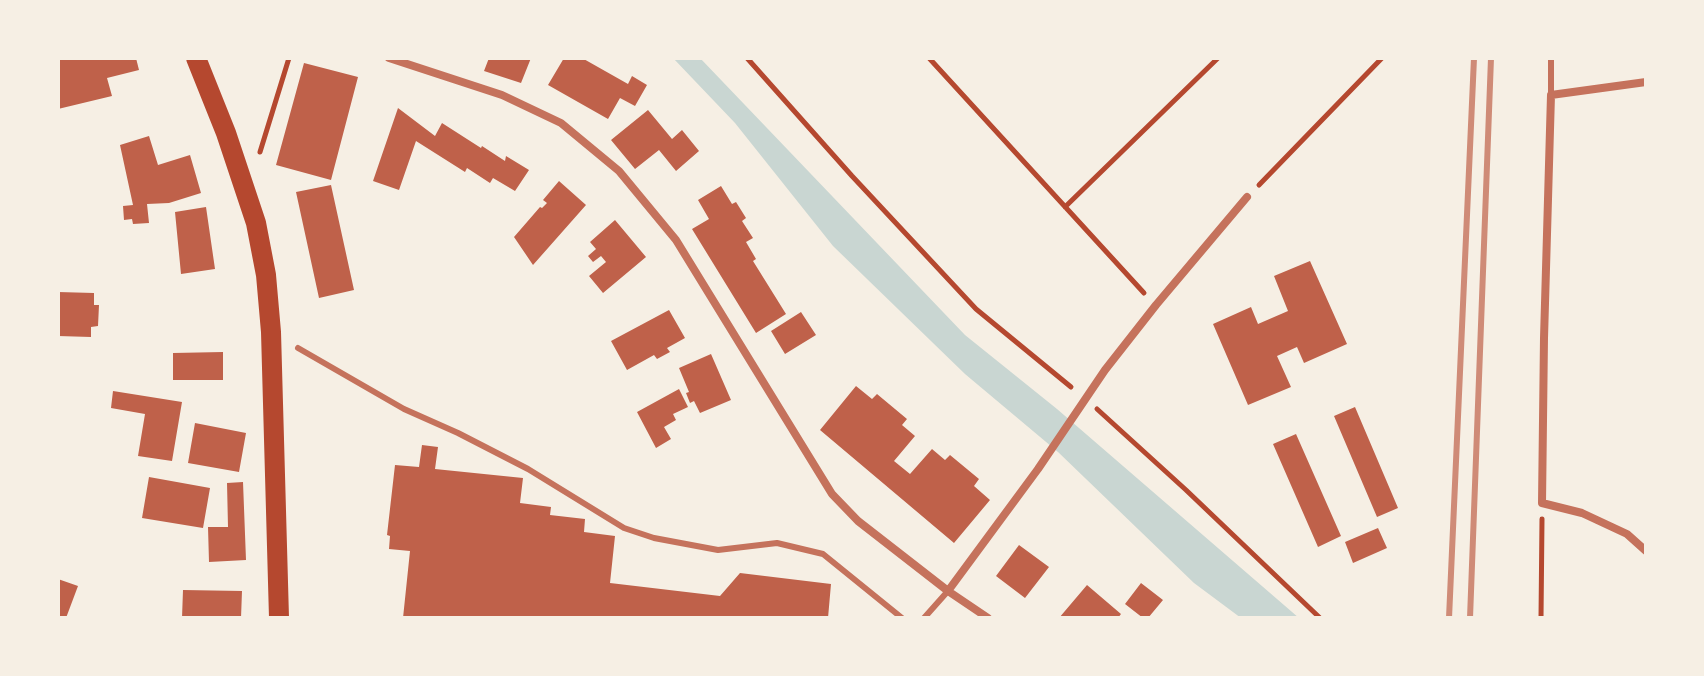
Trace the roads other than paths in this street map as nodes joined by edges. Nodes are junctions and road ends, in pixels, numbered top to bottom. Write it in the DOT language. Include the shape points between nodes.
graph roads {
  1 [pos="196,58"];
  2 [pos="389,58"];
  3 [pos="1551,58"];
  4 [pos="1646,82"];
  5 [pos="1551,95"];
  6 [pos="1247,197"];
  7 [pos="298,348"];
  8 [pos="1646,551"];
  9 [pos="948,591"];
  10 [pos="279,618"];
  11 [pos="902,618"];
  12 [pos="924,618"];
  13 [pos="988,618"];
  1 -- 10 [label="main road" via="256,223 266,275"];
  2 -- 9 [label="street" via="502,95 561,123 619,171 676,240 832,494 858,521"];
  3 -- 5 [label="lane"];
  4 -- 5 [label="street"];
  5 -- 8 [label="street" via="1542,503 1593,518 1627,534"];
  6 -- 9 [label="street" via="1085,398"];
  7 -- 11 [label="lane" via="404,409 528,469 624,528 718,550 777,543 823,554"];
  9 -- 12 [label="lane"];
  9 -- 13 [label="street"];
}
